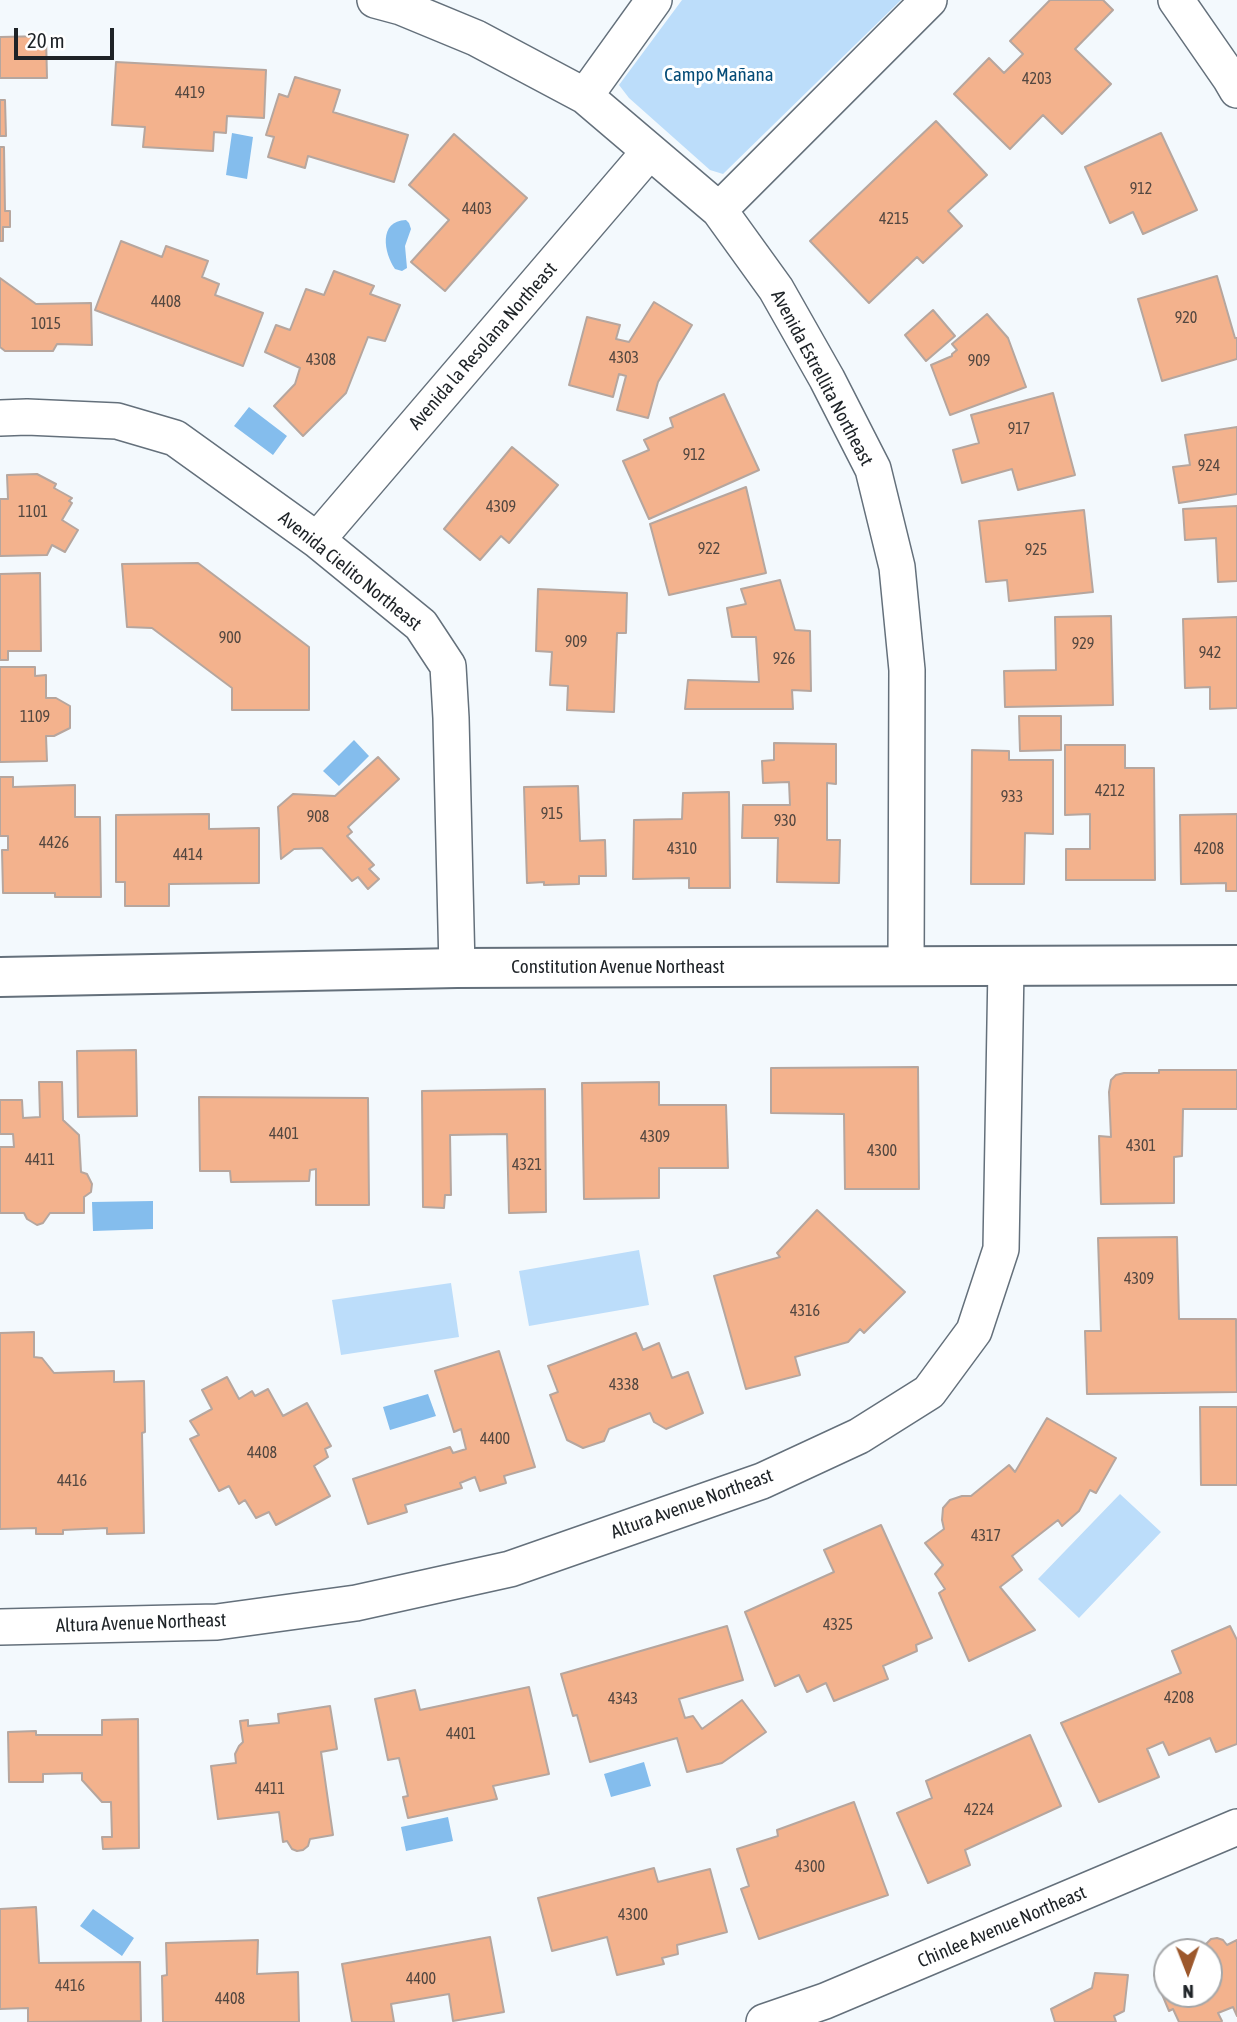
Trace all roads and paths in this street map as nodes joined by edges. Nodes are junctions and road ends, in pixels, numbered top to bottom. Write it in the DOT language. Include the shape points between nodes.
graph roads {
  1 [pos="375,0"];
  2 [pos="654,0"];
  3 [pos="929,0"];
  4 [pos="1176,0"];
  5 [pos="1237,90"];
  6 [pos="584,96"];
  7 [pos="649,152"];
  8 [pos="719,211"];
  9 [pos="0,418"];
  10 [pos="317,540"];
  11 [pos="1237,965"];
  12 [pos="906,966"];
  13 [pos="1006,967"];
  14 [pos="457,968"];
  15 [pos="0,977"];
  16 [pos="0,1627"];
  17 [pos="1237,1827"];
  18 [pos="764,2022"];
  1 -- 6 [label="street, Avenida Estrellita Northeast" via="476,38"];
  2 -- 6 [label="street"];
  3 -- 8 [label="street"];
  4 -- 5 [label="street"];
  6 -- 7 [label="street, Avenida Estrellita Northeast"];
  7 -- 8 [label="street, Avenida Estrellita Northeast"];
  7 -- 10 [label="street, Avenida la Resolana Northeast"];
  8 -- 12 [label="street, Avenida Estrellita Northeast" via="776,289 873,469 897,566 907,670"];
  9 -- 10 [label="street, Avenida Cielito Northeast" via="117,421 175,438"];
  10 -- 14 [label="street, Avenida Cielito Northeast" via="421,625 448,666"];
  11 -- 13 [label="street, Constitution Avenue Northeast"];
  12 -- 13 [label="street, Constitution Avenue Northeast"];
  12 -- 14 [label="street, Constitution Avenue Northeast"];
  13 -- 16 [label="street, Altura Avenue Northeast" via="1001,1248 974,1331 929,1392 859,1436 762,1481 510,1569 356,1603 217,1622"];
  14 -- 15 [label="street, Constitution Avenue Northeast"];
  17 -- 18 [label="street, Chinlee Avenue Northeast" via="825,2001"];
}
